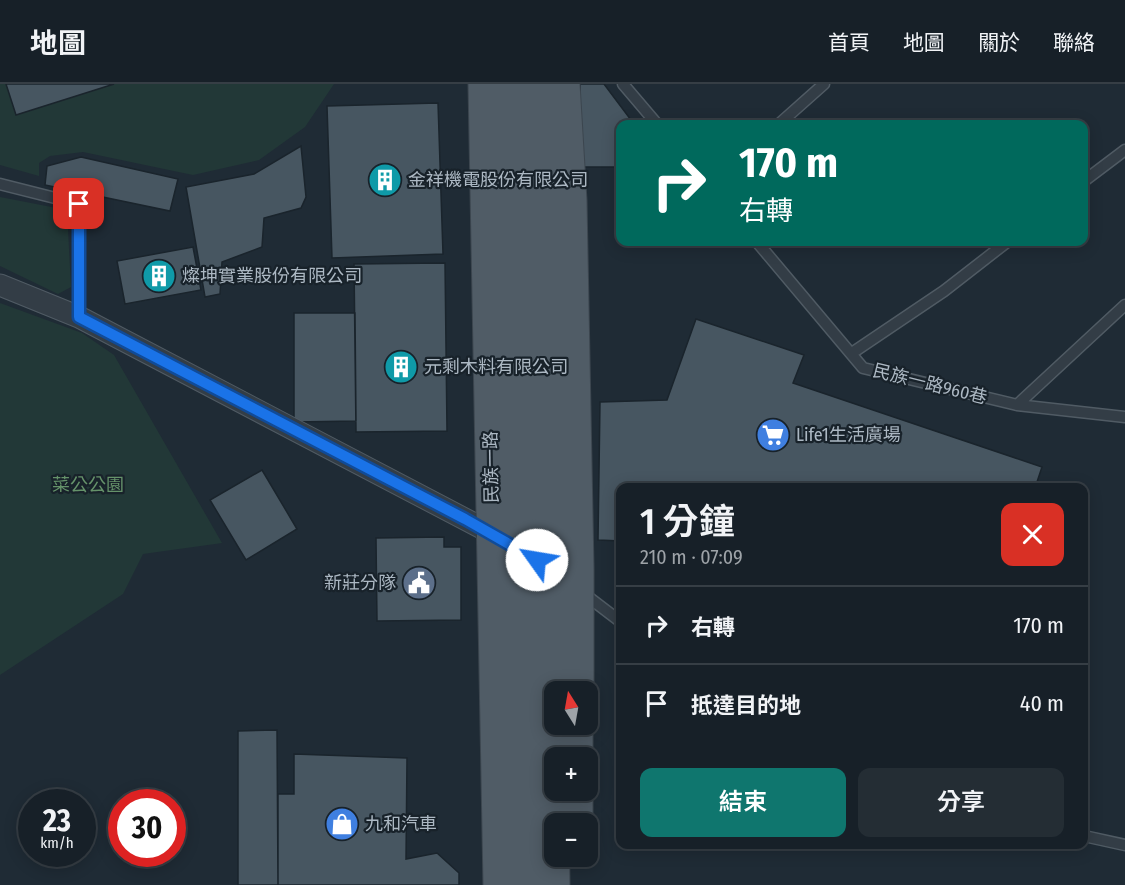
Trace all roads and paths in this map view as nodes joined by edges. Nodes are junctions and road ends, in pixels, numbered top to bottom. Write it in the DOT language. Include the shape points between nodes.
graph roads {
  1 [pos="485,84"];
  2 [pos="514,84"];
  3 [pos="540,84"];
  4 [pos="563,84"];
  5 [pos="623,84"];
  6 [pos="824,84"];
  7 [pos="654,120"];
  8 [pos="784,120"];
  9 [pos="1125,150"];
  10 [pos="1088,178"];
  11 [pos="0,184"];
  12 [pos="761,246"];
  13 [pos="1002,246"];
  14 [pos="0,285"];
  15 [pos="1125,305"];
  16 [pos="79,317"];
  17 [pos="852,353"];
  18 [pos="560,393"];
  19 [pos="1017,405"];
  20 [pos="1125,417"];
  21 [pos="493,534"];
  22 [pos="556,573"];
  23 [pos="616,618"];
  24 [pos="574,681"];
  25 [pos="513,743"];
  26 [pos="1088,837"];
  27 [pos="1125,845"];
  28 [pos="575,867"];
  29 [pos="500,885"];
  30 [pos="528,885"];
  31 [pos="553,885"];
  32 [pos="575,885"];
  1 -- 21 [label="main road, 民族一路"];
  2 -- 22 [label="main road, 民族一路"];
  3 -- 18 [label="main road, 民族一路"];
  4 -- 18 [label="main road, 民族一路" via="570,201"];
  5 -- 7 [label="lane"];
  6 -- 8 [label="lane"];
  9 -- 10 [label="lane"];
  11 -- 16 [label="lane" via="79,204"];
  12 -- 17 [label="lane, 民族一路960巷"];
  13 -- 17 [label="lane" via="944,291"];
  14 -- 16 [label="street"];
  15 -- 19 [label="lane"];
  16 -- 21 [label="street"];
  17 -- 19 [label="lane, 民族一路960巷" via="863,368"];
  18 -- 22 [label="main road, 民族一路"];
  19 -- 20 [label="lane, 民族一路960巷"];
  21 -- 22 [label="street"];
  21 -- 25 [label="main road, 民族一路"];
  22 -- 23 [label="lane"];
  22 -- 24 [label="main road, 民族一路"];
  22 -- 25 [label="main road, 民族一路"];
  22 -- 31 [label="main road, 民族一路"];
  25 -- 29 [label="main road, 民族一路"];
  25 -- 30 [label="main road, 民族一路"];
  26 -- 27 [label="lane"];
  28 -- 32 [label="main road"];
}
